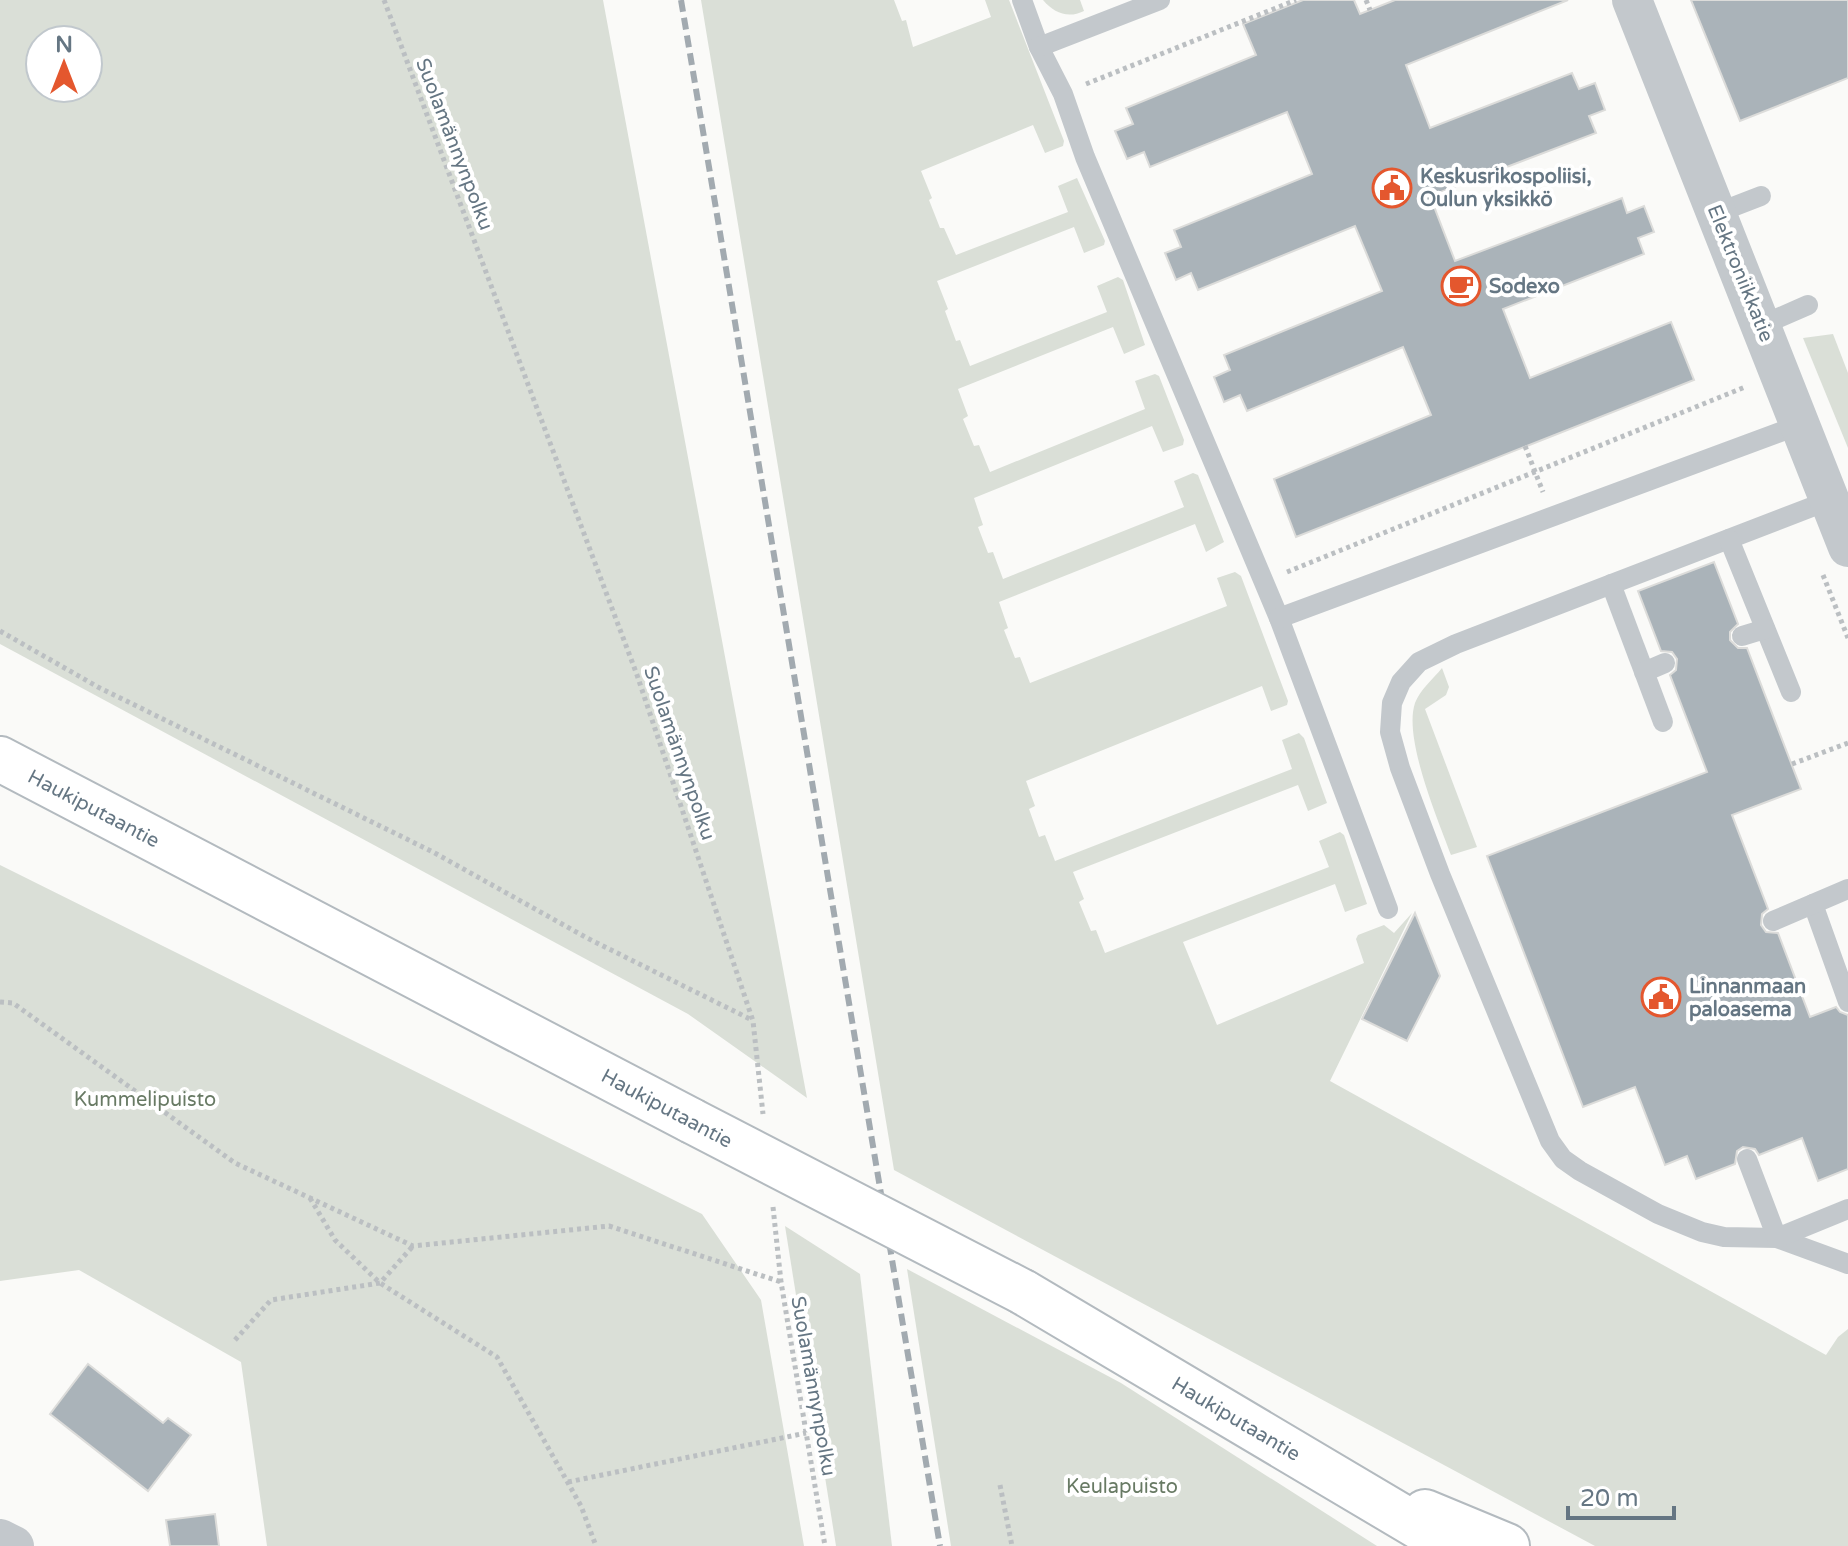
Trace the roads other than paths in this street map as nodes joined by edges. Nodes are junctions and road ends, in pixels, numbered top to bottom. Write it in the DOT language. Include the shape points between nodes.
graph roads {
  1 [pos="1022,0"];
  2 [pos="1160,0"];
  3 [pos="1632,0"];
  4 [pos="1039,47"];
  5 [pos="1761,196"];
  6 [pos="1717,213"];
  7 [pos="1808,305"];
  8 [pos="1762,325"];
  9 [pos="1799,425"];
  10 [pos="1830,500"];
  11 [pos="1729,539"];
  12 [pos="1848,547"];
  13 [pos="1611,584"];
  14 [pos="1279,618"];
  15 [pos="1765,629"];
  16 [pos="1742,636"];
  17 [pos="1665,663"];
  18 [pos="1644,672"];
  19 [pos="1791,692"];
  20 [pos="1663,722"];
  21 [pos="0,759"];
  22 [pos="1848,889"];
  23 [pos="1813,904"];
  24 [pos="1388,909"];
  25 [pos="1773,921"];
  26 [pos="1848,1002"];
  27 [pos="1747,1159"];
  28 [pos="1848,1209"];
  29 [pos="1777,1238"];
  30 [pos="1848,1264"];
  31 [pos="1326,1472"];
  32 [pos="0,1539"];
  33 [pos="14,1546"];
  34 [pos="1451,1546"];
  35 [pos="1507,1546"];
  1 -- 4 [label="lane"];
  2 -- 4 [label="lane"];
  3 -- 6 [label="street, Elektroniikkatie"];
  4 -- 14 [label="lane"];
  5 -- 6 [label="lane"];
  6 -- 8 [label="street, Elektroniikkatie"];
  7 -- 8 [label="lane"];
  8 -- 9 [label="street, Elektroniikkatie"];
  9 -- 10 [label="street, Elektroniikkatie"];
  9 -- 14 [label="lane"];
  10 -- 11 [label="lane"];
  10 -- 12 [label="street, Elektroniikkatie"];
  11 -- 13 [label="lane"];
  11 -- 15 [label="lane"];
  13 -- 18 [label="lane"];
  13 -- 29 [label="lane" via="1419,662 1401,682 1392,703 1390,732 1396,756 1532,1099 1563,1159 1658,1214 1702,1232"];
  14 -- 24 [label="lane"];
  15 -- 16 [label="lane"];
  15 -- 19 [label="lane"];
  17 -- 18 [label="lane"];
  18 -- 20 [label="lane"];
  21 -- 31 [label="main road, Haukiputaantie, bridge" via="1023,1292"];
  22 -- 23 [label="lane"];
  23 -- 25 [label="lane"];
  23 -- 26 [label="lane"];
  27 -- 29 [label="lane"];
  28 -- 29 [label="lane"];
  29 -- 30 [label="lane"];
  31 -- 34 [label="main road, Haukiputaantie"];
  31 -- 35 [label="main road, Haukiputaantie"];
  32 -- 33 [label="street"];
}
